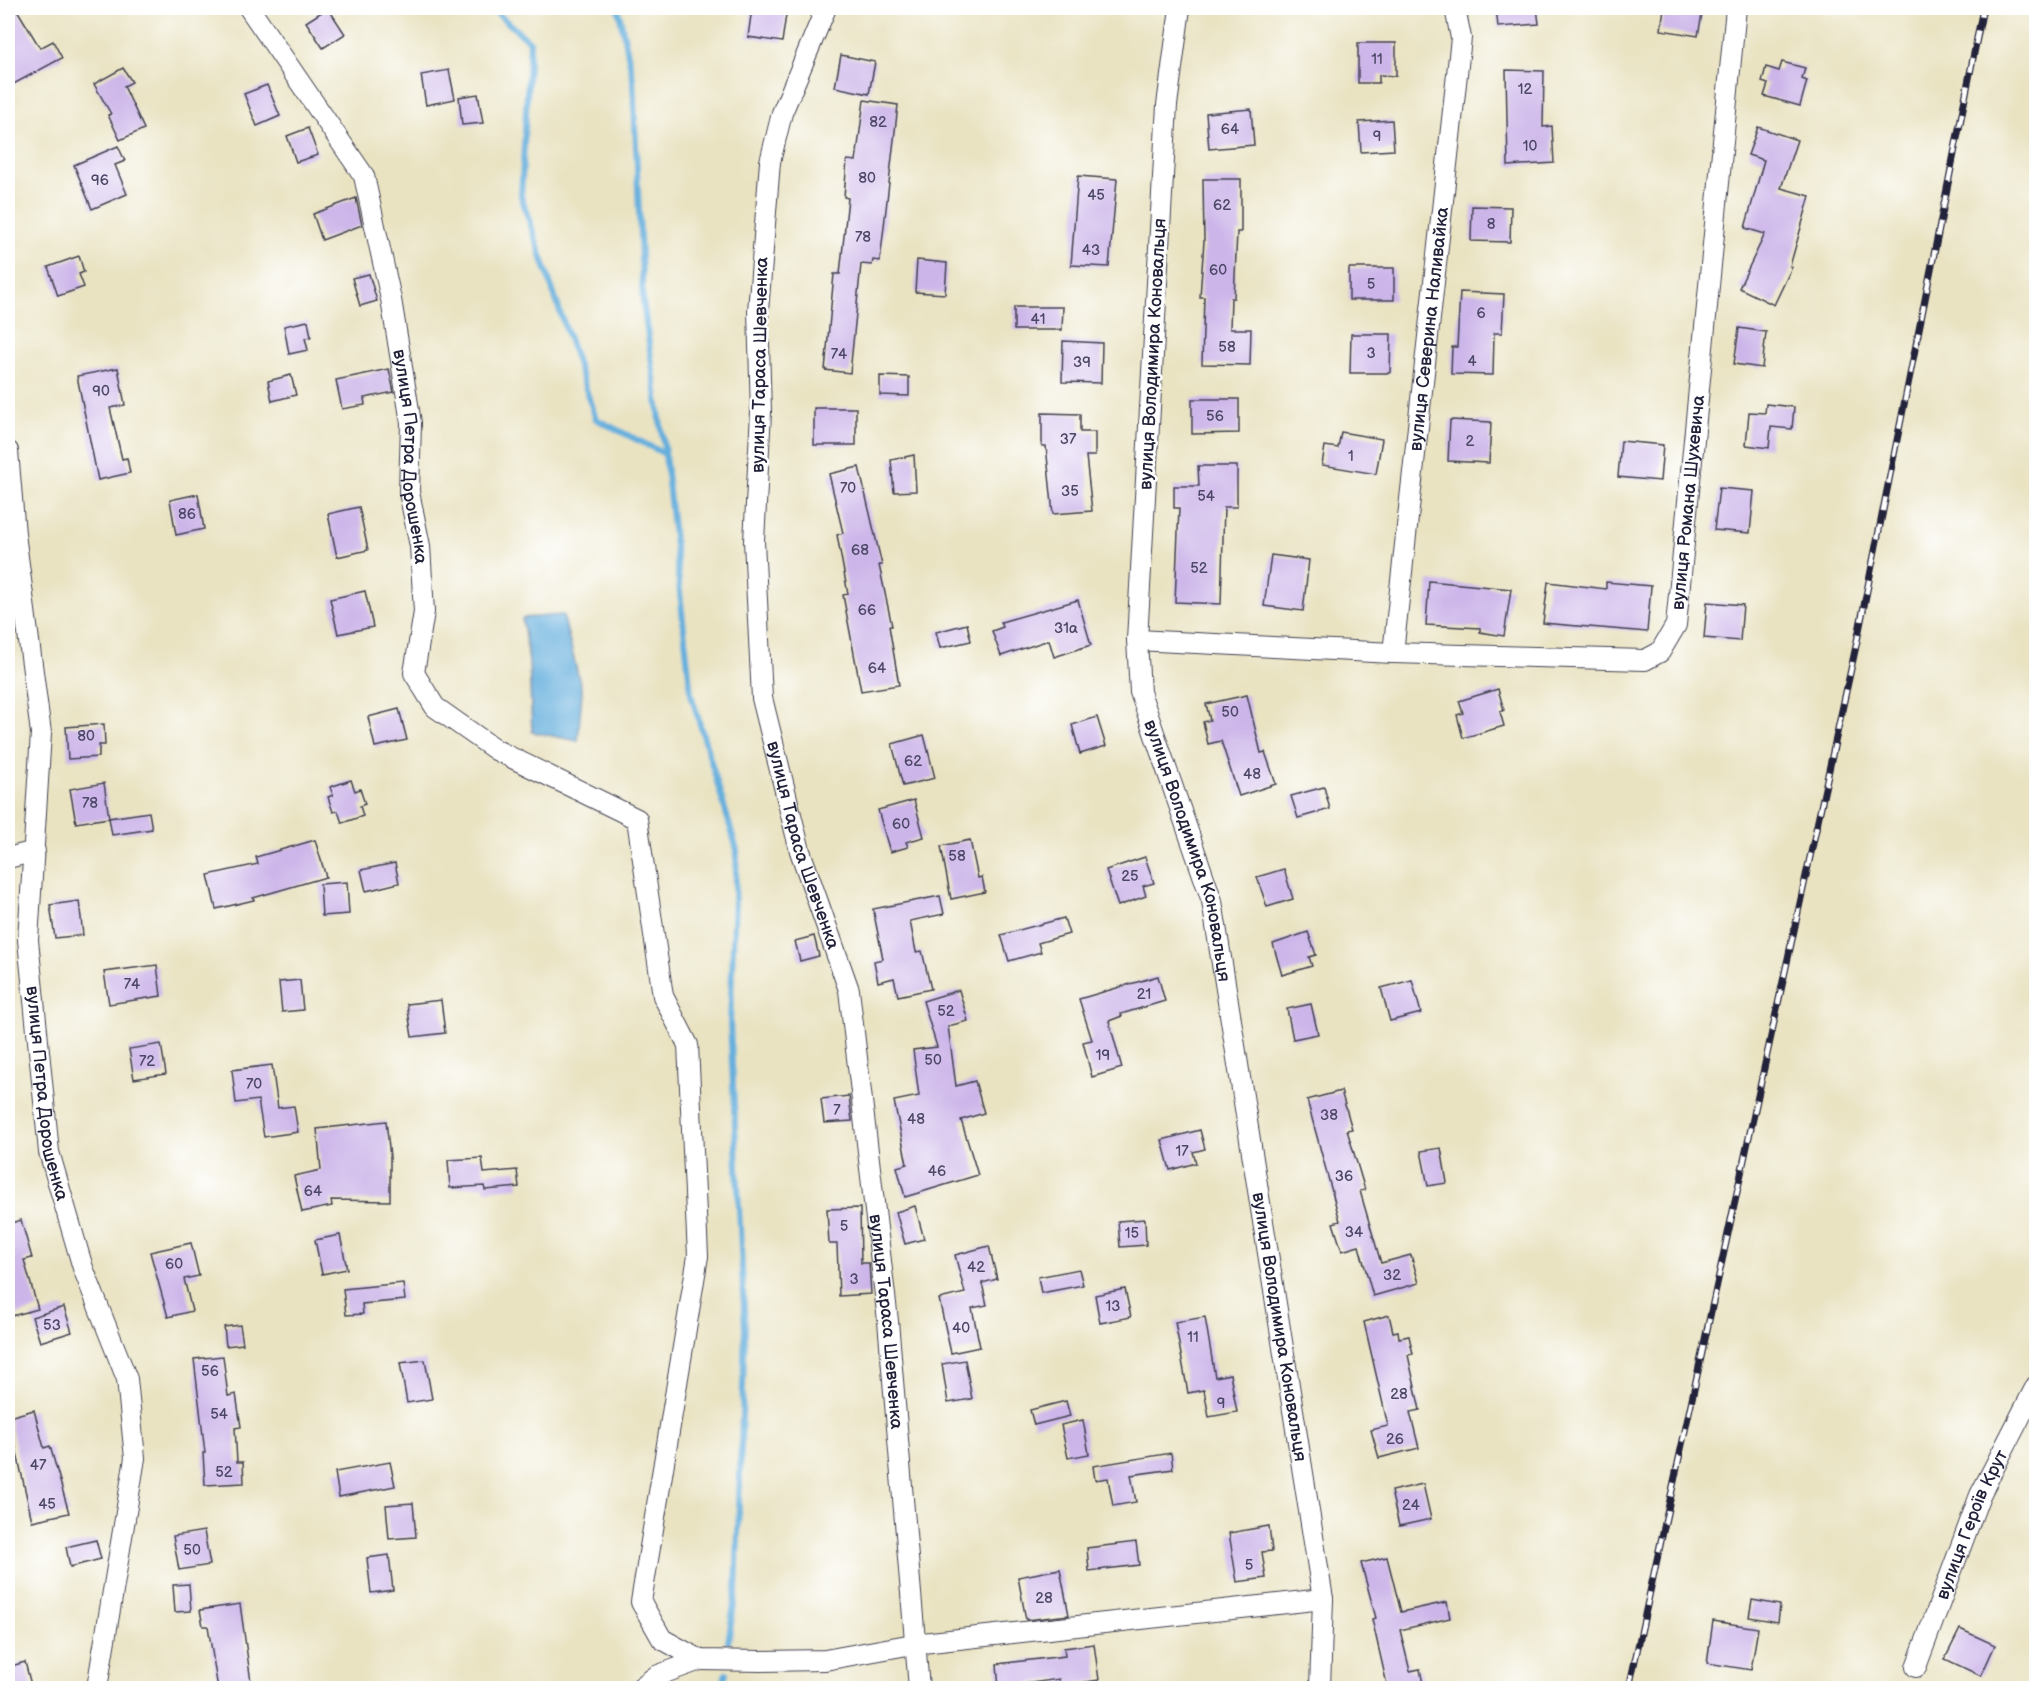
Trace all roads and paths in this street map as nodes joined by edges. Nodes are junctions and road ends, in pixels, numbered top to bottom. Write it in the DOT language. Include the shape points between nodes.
graph roads {
  1 [pos="249,8"];
  2 [pos="826,8"];
  3 [pos="1180,8"];
  4 [pos="1455,8"];
  5 [pos="1736,8"];
  6 [pos="8,451"];
  7 [pos="1137,640"];
  8 [pos="1393,653"];
  9 [pos="35,851"];
  10 [pos="8,858"];
  11 [pos="2037,1386"];
  12 [pos="1323,1599"];
  13 [pos="913,1644"];
  14 [pos="700,1660"];
  15 [pos="1916,1667"];
  16 [pos="97,1689"];
  17 [pos="640,1689"];
  18 [pos="919,1689"];
  19 [pos="1320,1689"];
  1 -- 14 [label="street, вулиця Петра Дорошенка" via="364,176 391,298 411,423 409,492 420,546 424,612 414,673 435,707 496,750 637,819 663,996 688,1045 698,1256 641,1602 662,1639"];
  2 -- 13 [label="street, вулиця Тараса Шевченка" via="782,113 770,162 758,310 761,412 754,541 762,698 800,851 849,990 888,1321"];
  3 -- 7 [label="street, вулиця Володимира Коновальця" via="1167,105"];
  4 -- 8 [label="street, вулиця Северина Наливайка" via="1461,38"];
  5 -- 8 [label="street, вулиця Романа Шухевича" via="1676,625 1660,652 1645,660"];
  6 -- 9 [label="street, вулиця Петра Дорошенка" via="41,733"];
  7 -- 8 [label="street, вулиця Романа Шухевича"];
  7 -- 12 [label="street, вулиця Володимира Коновальця" via="1140,692 1212,901"];
  9 -- 10 [label="street"];
  9 -- 16 [label="street, вулиця Петра Дорошенка" via="28,940 49,1152 83,1268 127,1379 135,1458"];
  11 -- 15 [label="street, вулиця Героїв Крут" via="1980,1495"];
  12 -- 13 [label="street"];
  12 -- 19 [label="street, вулиця Володимира Коновальця"];
  13 -- 14 [label="street" via="825,1659"];
  13 -- 18 [label="street, вулиця Тараса Шевченка"];
  14 -- 17 [label="street" via="656,1676"];
}
